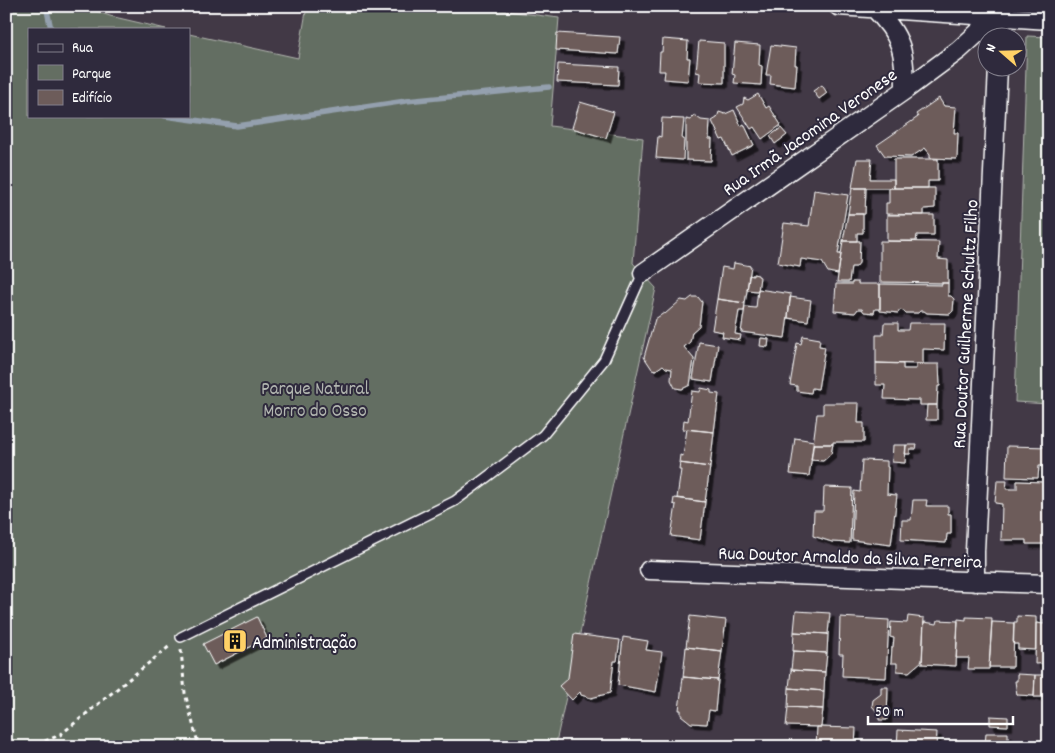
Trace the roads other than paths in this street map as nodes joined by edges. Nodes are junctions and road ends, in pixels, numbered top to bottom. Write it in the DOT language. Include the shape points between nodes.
graph roads {
  1 [pos="838,6"];
  2 [pos="874,8"];
  3 [pos="997,18"];
  4 [pos="1049,20"];
  5 [pos="998,28"];
  6 [pos="998,78"];
  7 [pos="905,90"];
  8 [pos="643,273"];
  9 [pos="649,570"];
  10 [pos="975,582"];
  11 [pos="1049,584"];
  12 [pos="182,637"];
  1 -- 2 [label="street"];
  2 -- 3 [label="street"];
  2 -- 7 [label="street" via="890,24 901,44"];
  3 -- 4 [label="street"];
  3 -- 5 [label="street"];
  3 -- 7 [label="street, Rua Irmã Jacomina Veronese"];
  6 -- 10 [label="street, Rua Doutor Guilherme Schultz Filho"];
  7 -- 8 [label="street, Rua Irmã Jacomina Veronese"];
  8 -- 12 [label="lane" via="604,360 543,434 455,501"];
  9 -- 10 [label="street, Rua Doutor Arnaldo da Silva Ferreira"];
  10 -- 11 [label="street, Rua Doutor Arnaldo da Silva Ferreira"];
}
